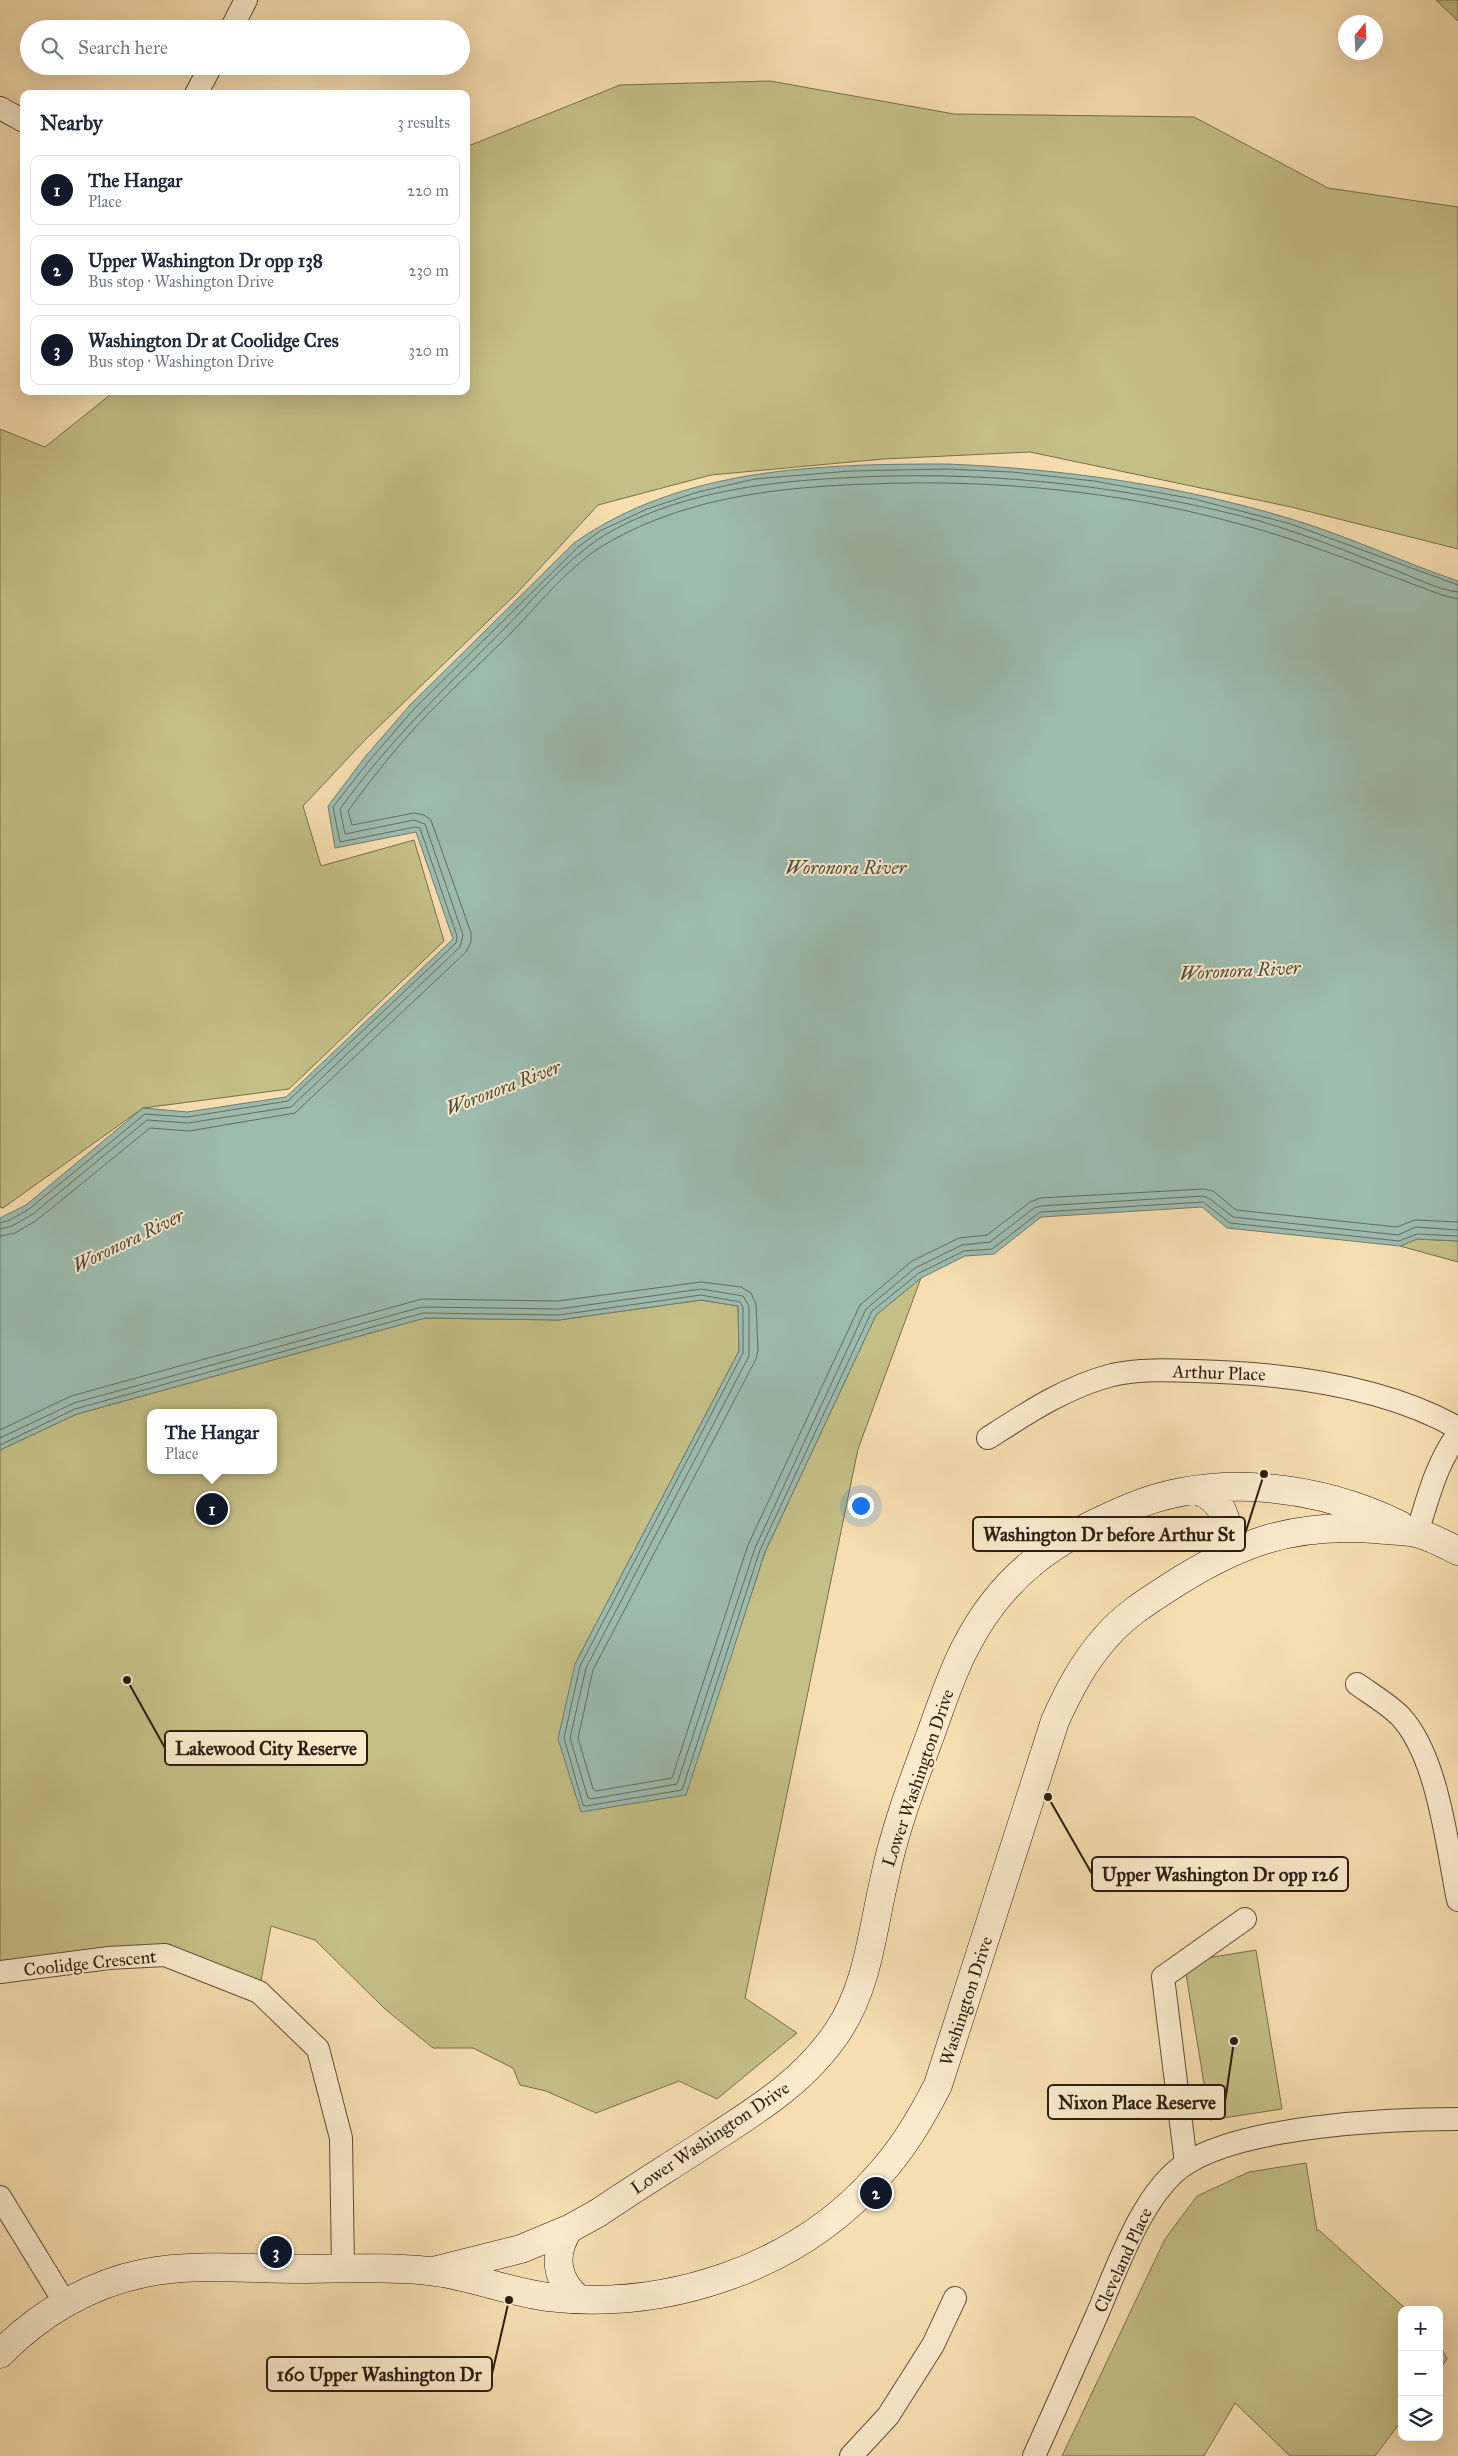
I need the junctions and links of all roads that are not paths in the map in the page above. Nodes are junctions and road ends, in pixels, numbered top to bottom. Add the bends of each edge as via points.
1 (246, 0) edge
2 (236, 20) edge
3 (206, 75) edge
4 (198, 90) edge
5 (0, 108) edge
6 (20, 119) edge
7 (1458, 1428) edge
8 (1458, 1434) edge
9 (988, 1438) dead end
10 (1196, 1490) junction
11 (1417, 1533) junction
12 (1458, 1551) edge
13 (1219, 1557) junction
14 (1357, 1684) dead end
15 (1450, 1818) edge
16 (1458, 1900) edge
17 (1245, 1919) dead end
18 (0, 1972) edge
19 (1458, 2119) edge
20 (1186, 2163) junction
21 (0, 2197) edge
22 (569, 2229) junction
23 (343, 2269) junction
24 (430, 2271) junction
25 (955, 2298) dead end
26 (579, 2300) junction
27 (65, 2303) junction
28 (0, 2354) edge
29 (851, 2456) edge
30 (1034, 2456) edge

1 - 2 street
3 - 4 street
5 - 6 street
7 - 9 street, Arthur Place via 1408,1405 1285,1376 1179,1371 1133,1372 1089,1382 1042,1403
8 - 11 street via 1435,1473
10 - 11 street, Lower Washington Drive via 1248,1487 1306,1494 1355,1506
10 - 13 street via 1214,1500 1226,1517 1227,1538
10 - 22 street, Lower Washington Drive via 1146,1500 1091,1523 1033,1560 1010,1582 984,1614 951,1680 893,1840 862,1981 839,2030 801,2077 765,2105
11 - 12 street, Washington Drive
11 - 13 street, Washington Drive via 1347,1527 1315,1528 1283,1534
13 - 26 street, Washington Drive via 1131,1614 1102,1642 1070,1687 1035,1781 938,2085 917,2124 877,2178 831,2221 760,2264 719,2279 663,2293
14 - 15 street via 1400,1716 1418,1740
15 - 16 street
17 - 20 street via 1164,1977
18 - 23 street, Coolidge Crescent via 109,1958 165,1955 259,1992 318,2049 341,2138
19 - 20 street, Cleveland Place via 1315,2128 1219,2148
20 - 30 street, Cleveland Place via 1157,2192 1135,2228
21 - 27 street
22 - 24 street, Lower Washington Drive via 521,2250
22 - 26 street via 559,2251 558,2267 563,2282
23 - 24 street, Washington Drive
23 - 27 street, Washington Drive via 195,2269 146,2273 103,2286
24 - 26 street, Washington Drive via 516,2292
25 - 29 street via 933,2345 888,2416
27 - 28 street, Washington Drive via 27,2329

